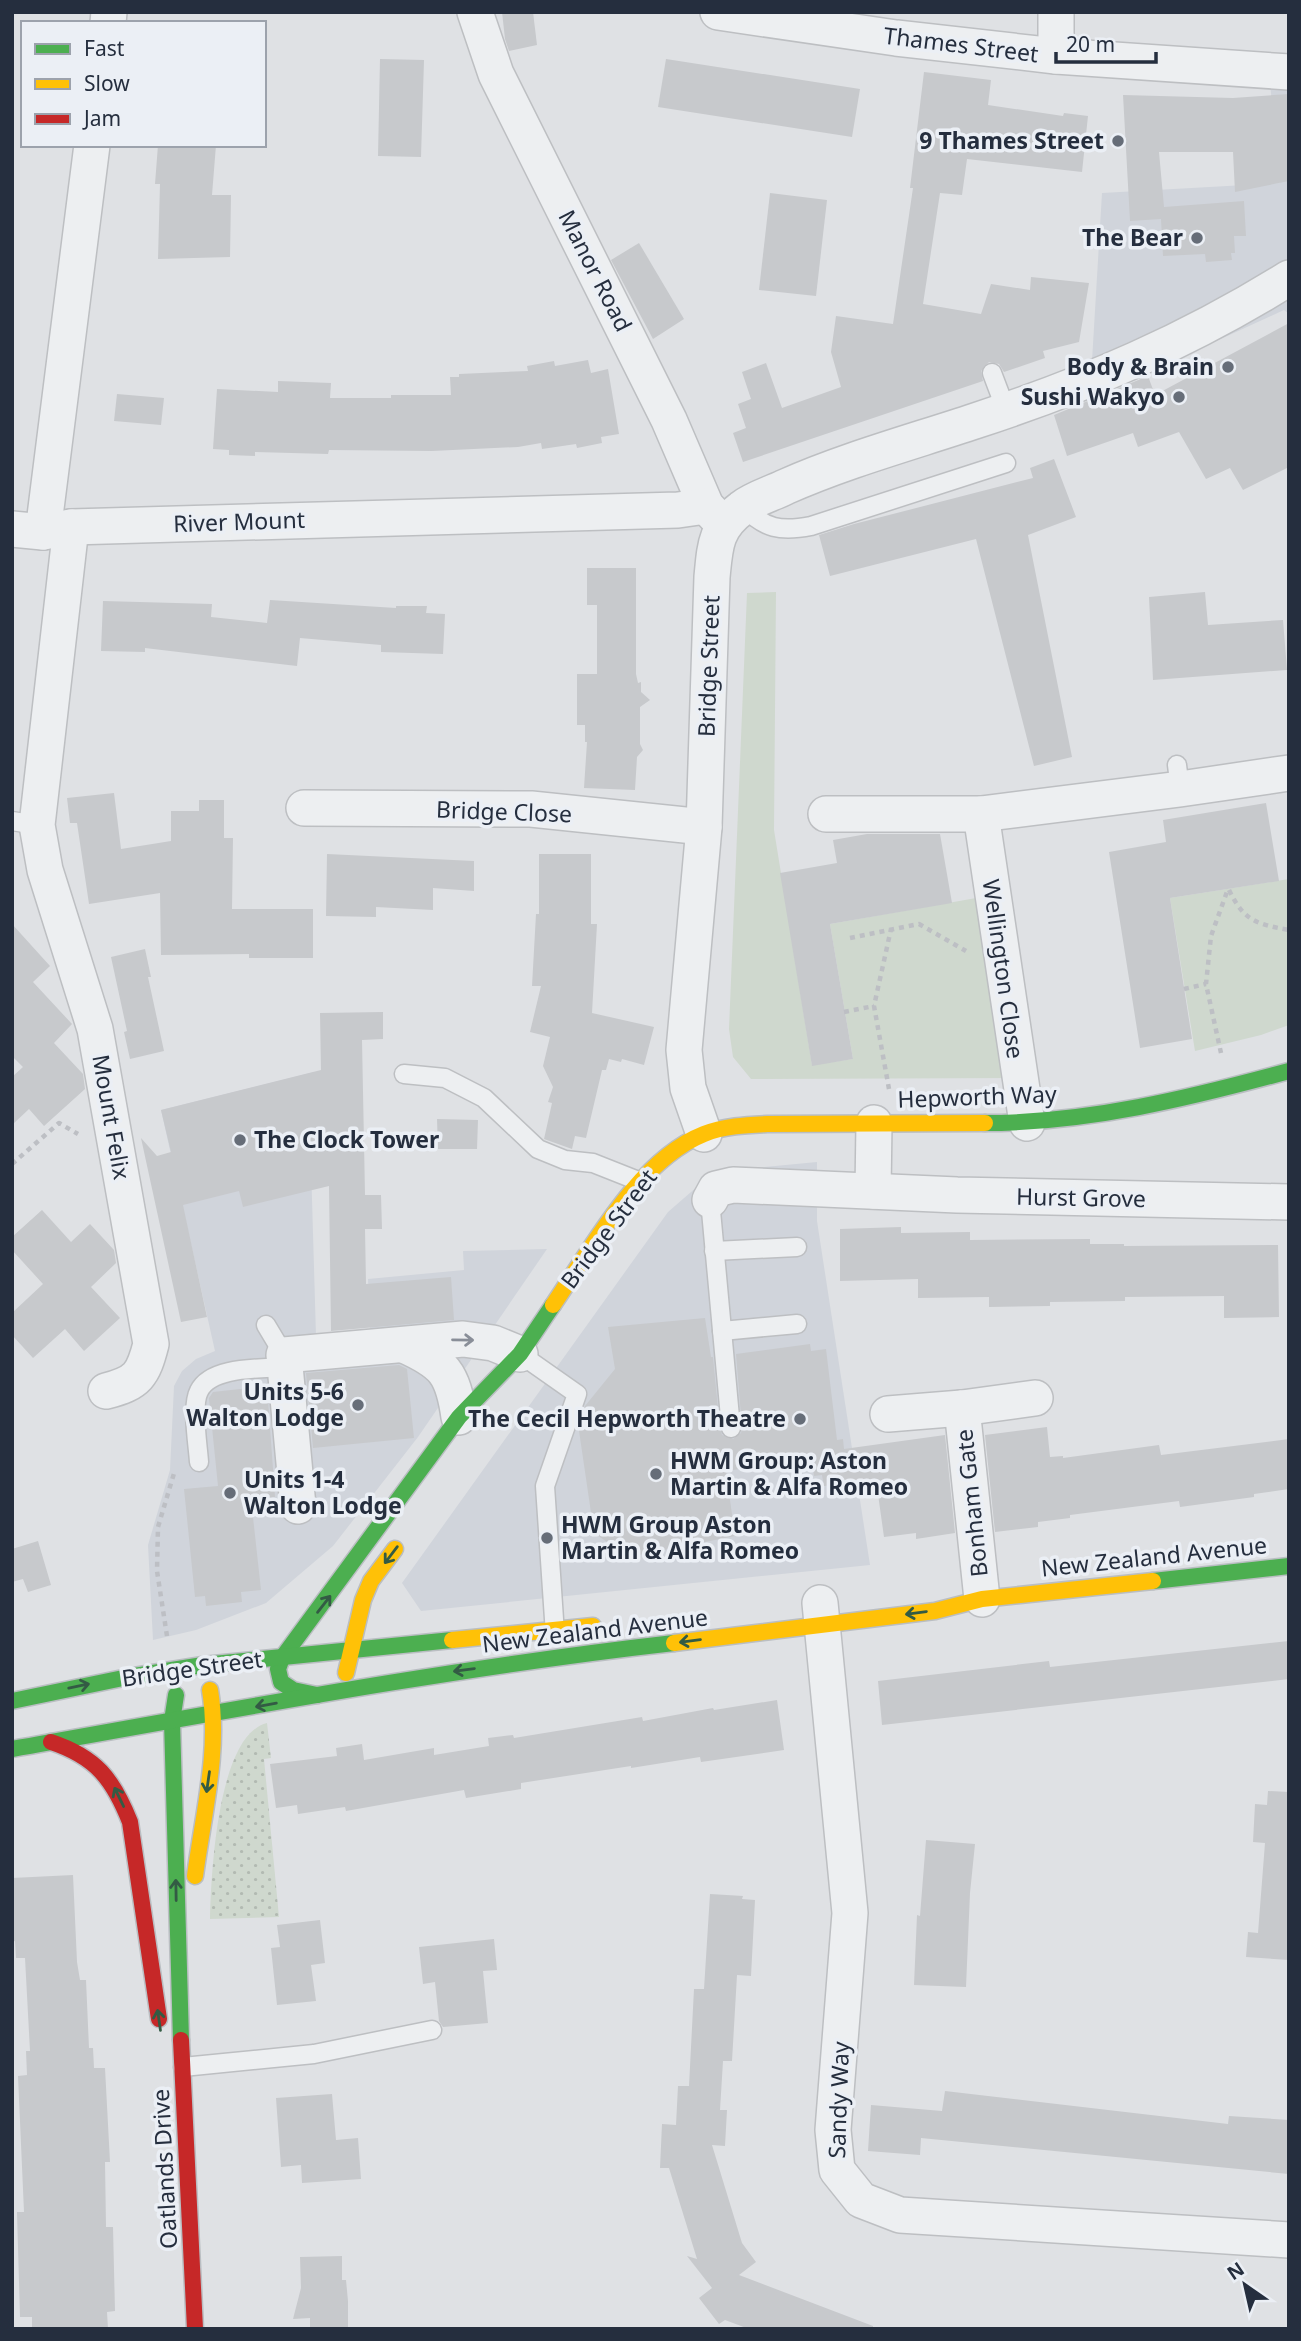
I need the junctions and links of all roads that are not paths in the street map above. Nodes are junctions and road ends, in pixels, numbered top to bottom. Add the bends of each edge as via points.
1 (475, 12) edge
2 (718, 12) edge
3 (1056, 12) edge
4 (793, 18) edge
5 (1056, 56) junction
6 (1289, 72) edge
7 (92, 147) edge
8 (1289, 278) edge
9 (992, 373) dead end
10 (1006, 410) junction
11 (1006, 463) dead end
12 (724, 512) junction
13 (42, 530) edge
14 (1289, 773) edge
15 (304, 808) dead end
16 (826, 814) dead end
17 (981, 814) junction
18 (24, 823) edge
19 (704, 827) junction
20 (1289, 1071) edge
21 (404, 1074) dead end
22 (874, 1123) junction
23 (1027, 1123) junction
24 (704, 1134) junction
25 (641, 1182) junction
26 (873, 1191) junction
27 (710, 1200) joint
28 (1289, 1202) edge
29 (797, 1247) dead end
30 (714, 1251) junction
31 (797, 1324) dead end
32 (266, 1325) dead end
33 (722, 1331) junction
34 (404, 1345) junction
35 (520, 1354) junction
36 (285, 1361) junction
37 (106, 1391) dead end
38 (1035, 1398) dead end
39 (498, 1401) dead end
40 (962, 1408) junction
41 (888, 1413) dead end
42 (459, 1417) junction
43 (731, 1428) dead end
44 (199, 1462) dead end
45 (298, 1506) dead end
46 (404, 1537) dead end
47 (1289, 1566) edge
48 (931, 1595) dead end
49 (982, 1599) junction
50 (821, 1609) junction
51 (608, 1625) dead end
52 (555, 1630) junction
53 (352, 1651) junction
54 (557, 1656) junction
55 (282, 1658) junction
56 (196, 1671) junction
57 (322, 1695) junction
58 (12, 1701) edge
59 (214, 1714) junction
60 (172, 1721) junction
61 (51, 1742) junction
62 (12, 1749) edge
63 (179, 2007) junction
64 (432, 2030) dead end
65 (183, 2067) junction
66 (185, 2109) junction
67 (1289, 2240) edge
68 (195, 2329) edge

1 - 12 street, Manor Road via 496,74 669,420
2 - 4 street, Thames Street
3 - 5 street
4 - 5 street, Thames Street via 896,38
5 - 6 street, Thames Street
7 - 13 street
8 - 10 street via 1150,355
9 - 10 lane
10 - 12 street via 815,474
11 - 12 lane via 789,531
12 - 13 street, River Mount via 664,510
12 - 19 street, Bridge Street via 712,577
13 - 18 street
14 - 17 street via 1178,777
15 - 19 street, Bridge Close via 531,809
16 - 17 street
17 - 23 street, Wellington Close
18 - 37 street, Mount Felix via 45,870 95,1029 151,1344 145,1369 125,1386
19 - 24 street, Bridge Street via 684,1051 688,1088
20 - 23 main road, Hepworth Way via 1118,1111
21 - 25 lane via 445,1078 484,1098 538,1149
22 - 23 main road, Hepworth Way
22 - 24 main road, Hepworth Way via 737,1126
22 - 26 street
24 - 25 main road, Bridge Street via 661,1159
25 - 35 main road, Bridge Street
26 - 27 street, Hurst Grove via 733,1185 716,1189
26 - 28 street, Hurst Grove
27 - 30 lane
29 - 30 lane
30 - 33 lane
31 - 33 lane
32 - 36 lane
33 - 43 lane
34 -> 35 street via 463,1339 493,1343
34 - 36 street
34 - 42 street via 431,1357 446,1373 456,1392
35 - 39 main road, Bridge Street
35 - 42 main road, Bridge Street
35 - 52 lane via 577,1394 545,1486
36 - 44 lane via 226,1372 211,1378 199,1391
36 - 45 street
38 - 40 street, Bonham Gate
40 - 41 street, Bonham Gate
40 - 49 street, Bonham Gate
55 -> 42 main road, Bridge Street
46 -> 53 main road via 371,1581
47 - 49 main road, New Zealand Avenue
48 - 49 main road, New Zealand Avenue
49 -> 50 main road, New Zealand Avenue via 935,1611
50 -> 54 main road, New Zealand Avenue
50 - 67 street, Sandy Way via 850,1913 833,2130 837,2170 861,2200 900,2215
51 - 52 main road, New Zealand Avenue
52 - 53 main road, New Zealand Avenue
52 - 54 lane
53 - 55 main road, New Zealand Avenue
53 - 57 main road via 339,1684
54 -> 57 main road, New Zealand Avenue
55 - 56 main road, Bridge Street
55 - 57 main road via 278,1669 281,1682 293,1690
58 -> 56 main road, Bridge Street via 168,1670
56 - 59 main road via 209,1689
56 - 60 main road, Oatlands Drive via 177,1694
57 -> 59 main road, New Zealand Avenue
59 - 60 main road, Bridge Street
59 -> 63 main road, Oatlands Drive
60 - 61 main road, Bridge Street
63 -> 60 main road, Oatlands Drive
61 - 62 main road, Bridge Street
66 -> 61 main road via 163,2041 130,1822 122,1800 97,1766 80,1753
63 - 65 main road, Oatlands Drive
64 - 65 lane via 314,2054
65 - 66 main road, Oatlands Drive
66 - 68 main road, Oatlands Drive

